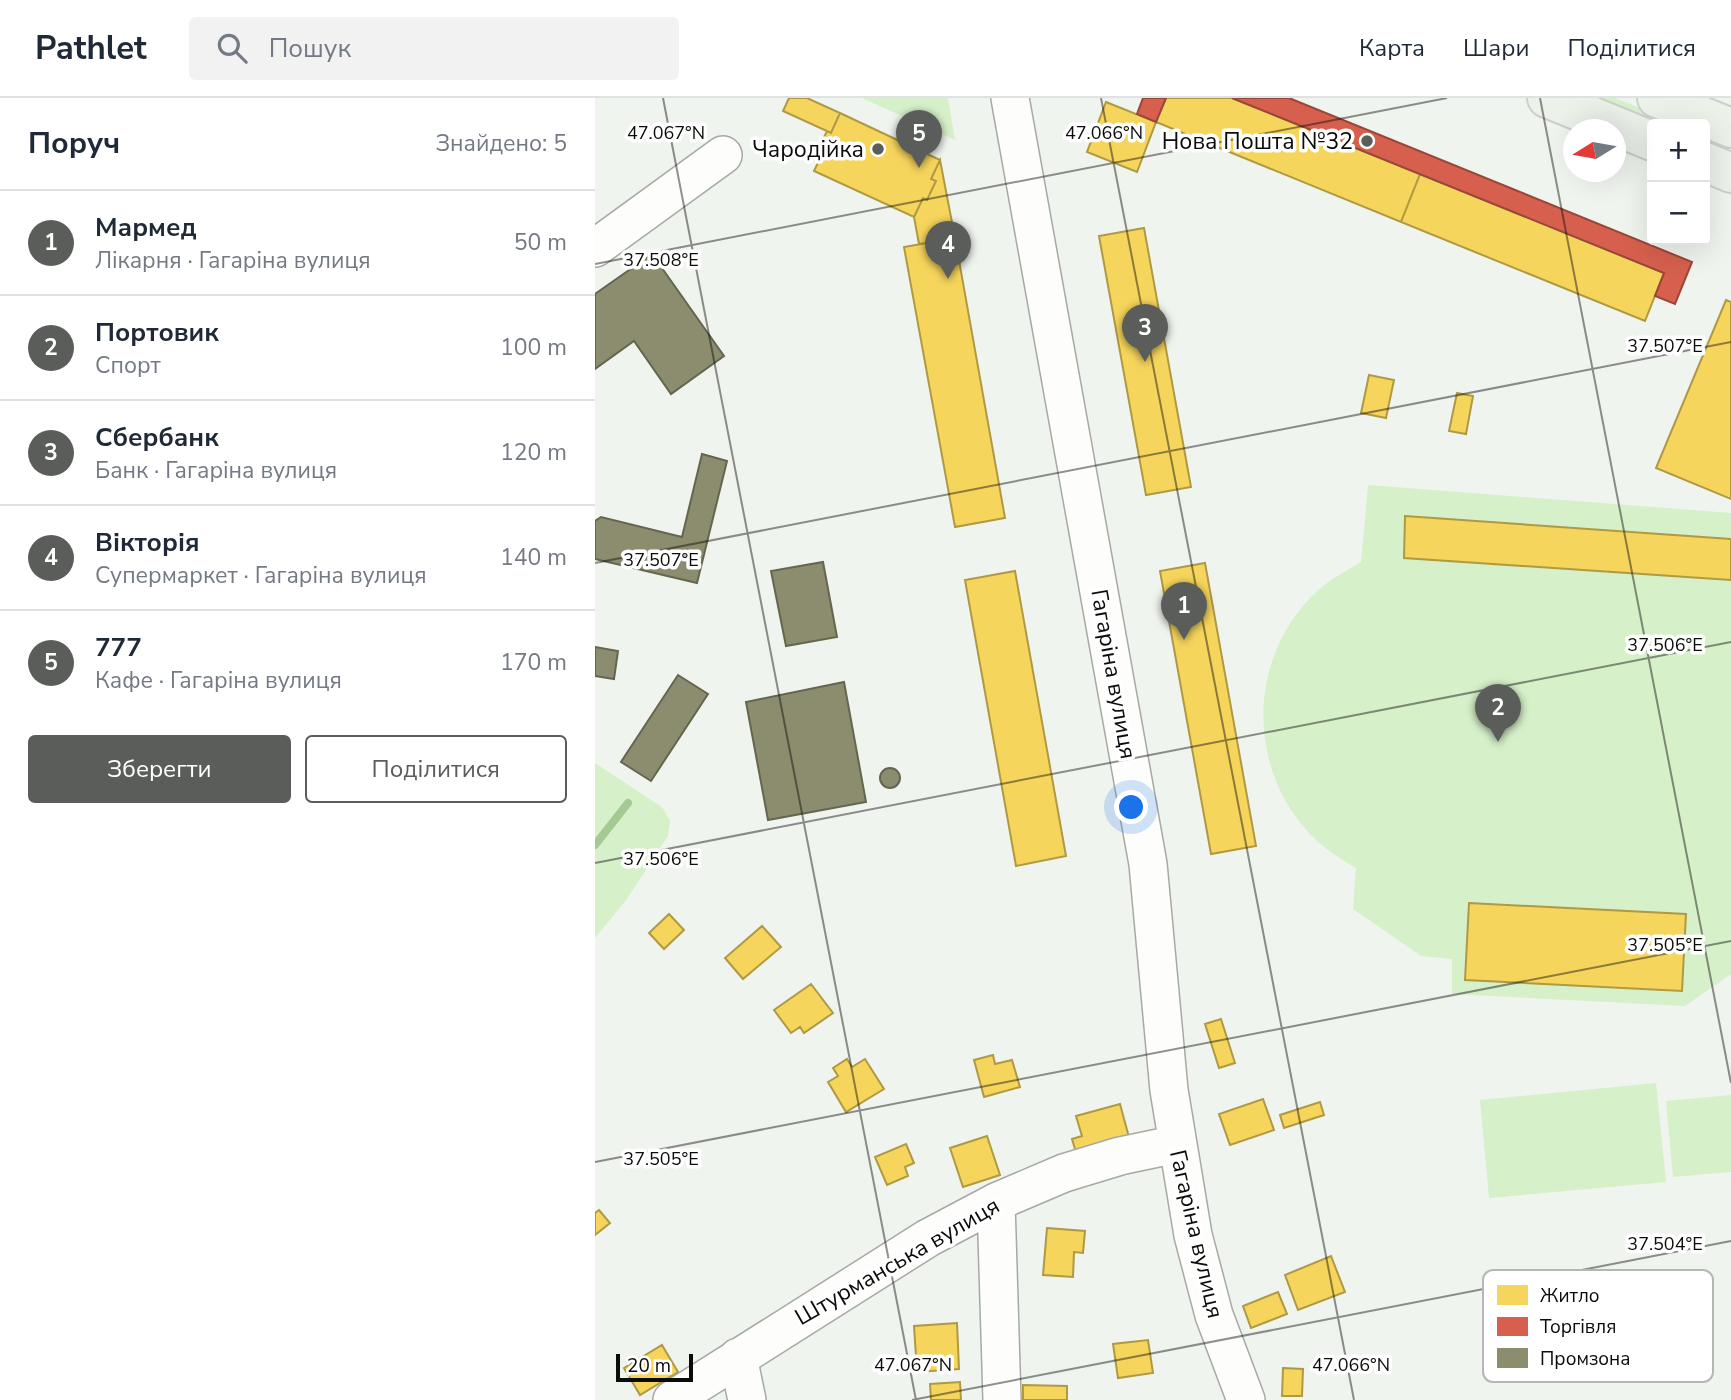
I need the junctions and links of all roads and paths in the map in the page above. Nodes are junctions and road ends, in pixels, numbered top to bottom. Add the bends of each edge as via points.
1 (1547, 98) edge
2 (1657, 98) edge
3 (1014, 102) edge
4 (1731, 128) edge
5 (1647, 139) edge
6 (723, 155) dead end
7 (1710, 164) edge
8 (1731, 173) edge
9 (595, 248) edge
10 (1177, 1144) junction
11 (996, 1202) junction
12 (738, 1357) junction
13 (1246, 1399) edge
14 (672, 1400) edge
15 (747, 1400) edge
16 (1002, 1400) edge

1 - 5 main road
2 - 4 main road
3 - 10 street, Гагаріна вулиця via 1148,864
6 - 9 street
7 - 8 main road
10 - 11 street, Штурманська вулиця via 1064,1173
10 - 13 street, Гагаріна вулиця via 1210,1302
11 - 12 street, Штурманська вулиця via 928,1238
11 - 16 street
12 - 14 street, Штурманська вулиця
12 - 15 street

